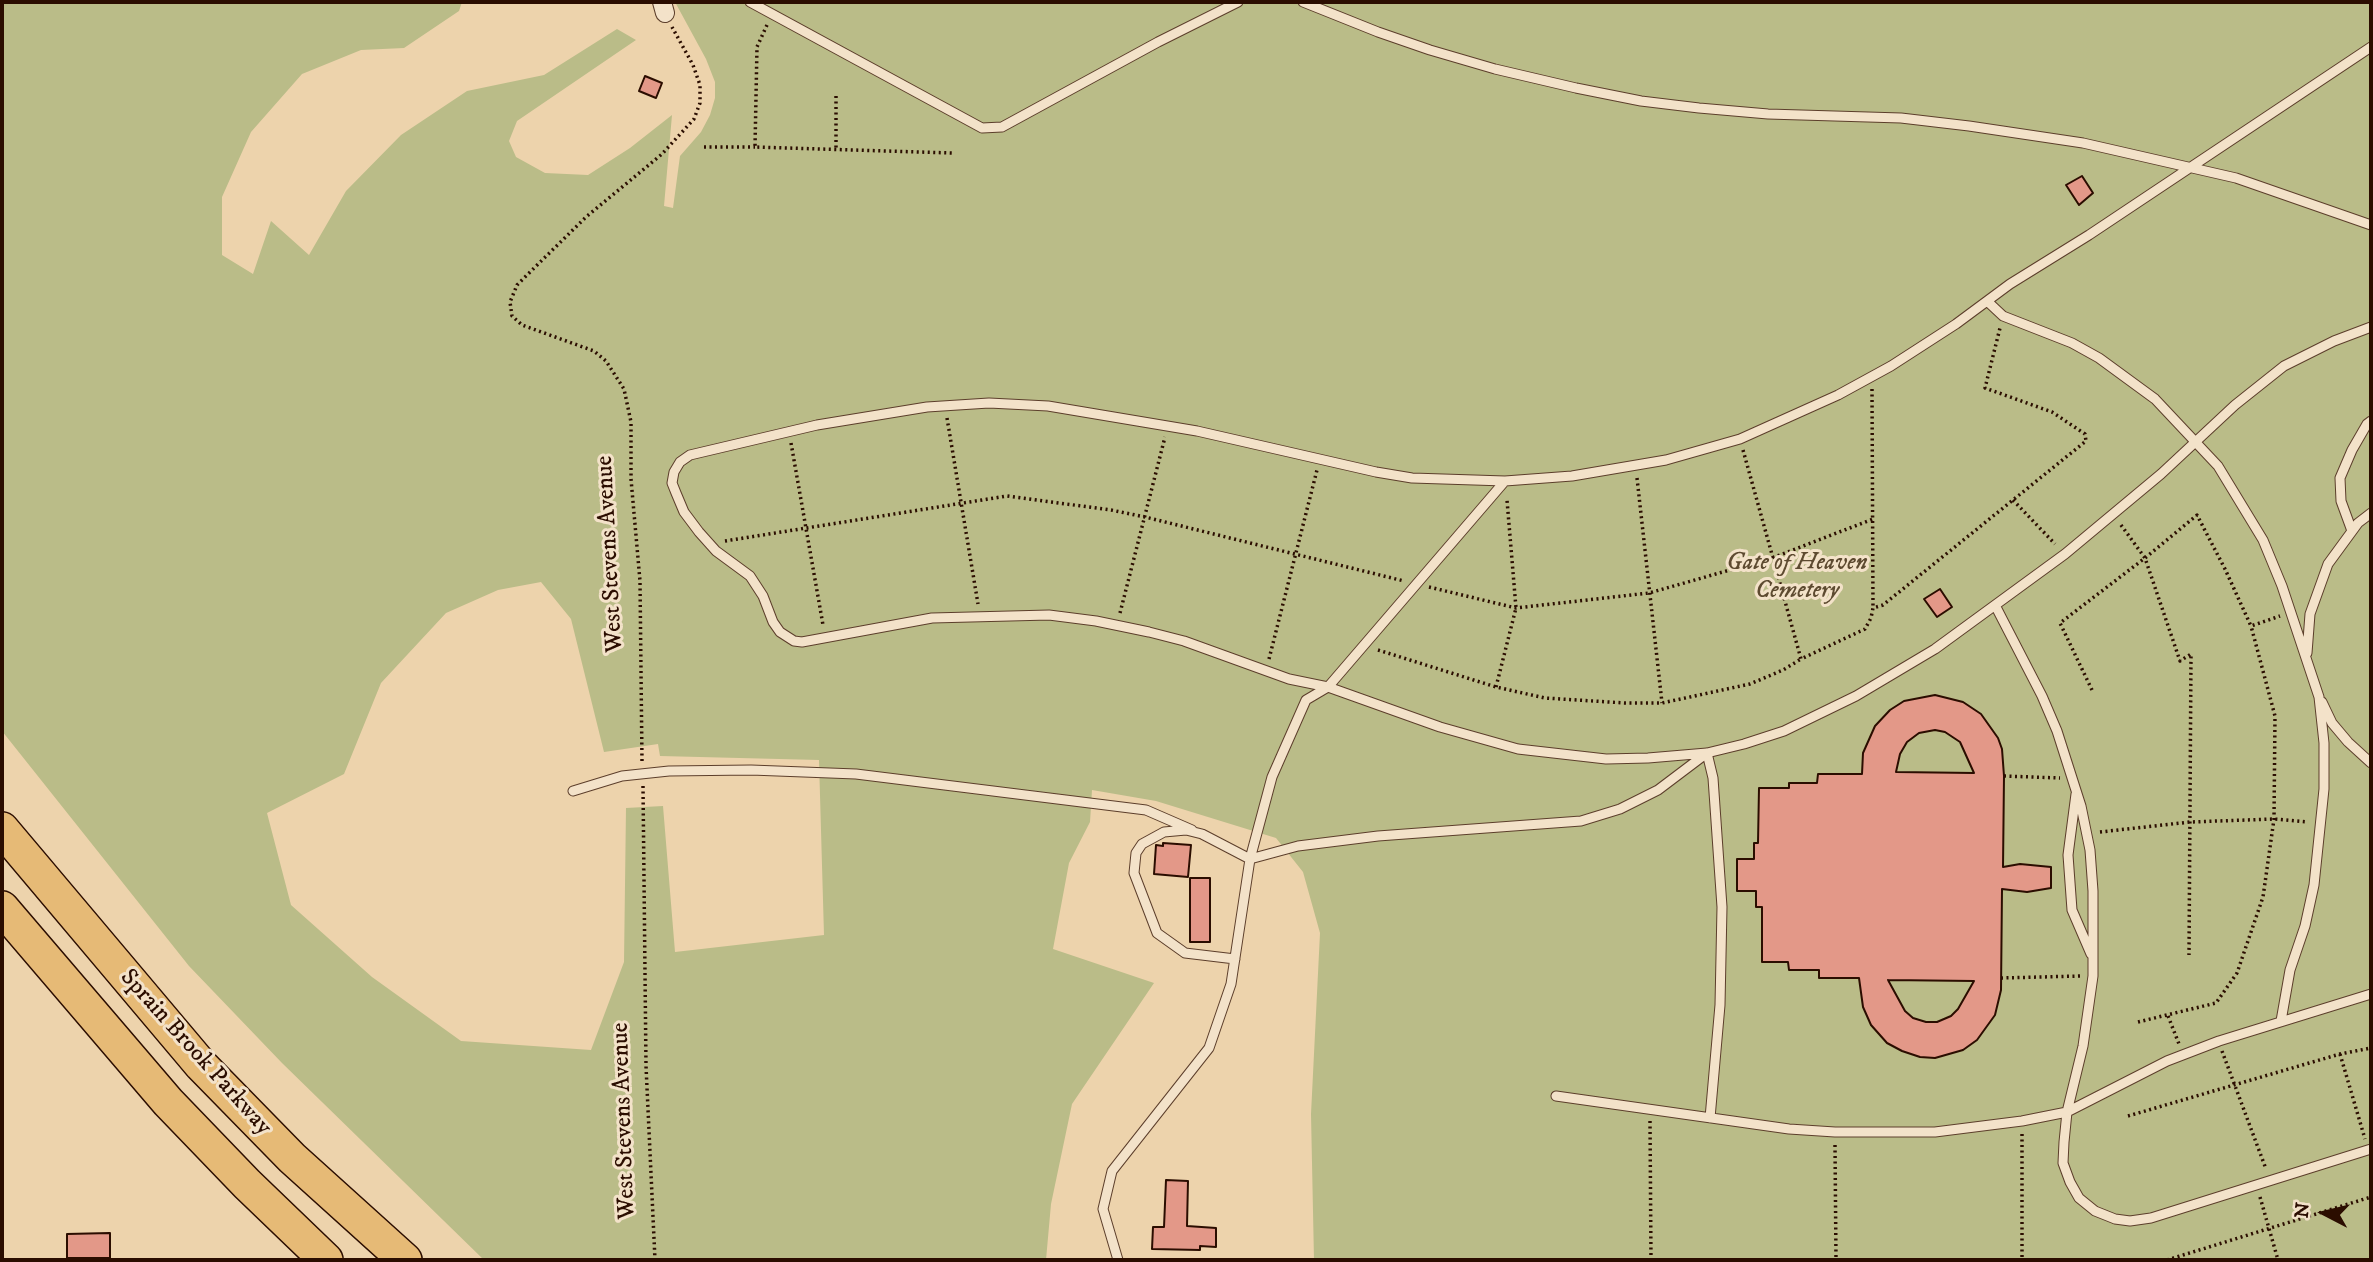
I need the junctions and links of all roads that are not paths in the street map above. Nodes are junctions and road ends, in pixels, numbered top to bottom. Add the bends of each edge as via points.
1 (750, 2) edge
2 (1238, 2) edge
3 (1303, 2) edge
4 (2371, 47) edge
5 (2188, 167) junction
6 (2371, 225) edge
7 (1987, 301) junction
8 (2371, 327) edge
9 (2371, 421) edge
10 (2196, 440) junction
11 (1505, 481) junction
12 (2371, 513) edge
13 (2352, 531) junction
14 (1996, 607) junction
15 (2307, 659) junction
16 (1328, 687) junction
17 (2319, 697) junction
18 (1707, 753) junction
19 (2371, 763) edge
20 (2076, 789) junction
21 (573, 791) dead end
22 (2, 829) edge
23 (1202, 834) junction
24 (1250, 859) junction
25 (2, 908) edge
26 (1235, 959) junction
27 (2093, 959) junction
28 (2371, 994) edge
29 (2281, 1021) junction
30 (1556, 1096) dead end
31 (2067, 1112) junction
32 (1710, 1118) junction
33 (2370, 1149) edge
34 (326, 1260) edge
35 (405, 1260) edge
36 (1118, 1260) edge

1 - 2 lane via 982,128 1002,127
3 - 5 lane via 1378,32 1495,69 1641,101 1969,126 2083,143
4 - 5 lane
5 - 6 lane via 2236,178
5 - 7 lane
7 - 10 lane via 2003,316 2099,358 2155,399
7 - 11 lane via 1838,396 1740,439 1636,466
8 - 10 lane via 2284,366
9 - 13 lane via 2340,478 2341,501
10 - 14 lane via 2161,474
10 - 15 lane via 2218,466 2263,540
11 - 16 lane
11 - 16 lane via 1412,478 1168,426 1048,406 989,403 914,409 789,432 690,455 674,472 672,483 684,512 709,543 750,576 773,622 794,640 932,618 1049,615 1184,641 1266,671
12 - 13 lane
13 - 15 lane via 2328,564 2318,589 2310,614
14 - 18 lane via 1856,696 1784,731
14 - 20 lane via 2042,696
15 - 17 lane
16 - 18 lane via 1440,727 1518,748 1606,759
16 - 24 lane via 1306,700 1272,777
17 - 19 lane via 2332,723
17 - 29 lane via 2324,789 2314,885
18 - 24 lane via 1658,790 1620,810 1581,821 1378,836 1298,846
18 - 32 lane via 1713,778 1722,906 1720,1005
20 - 27 lane via 2093,891
20 - 27 lane via 2068,855 2072,910
21 - 23 lane via 642,773 751,770 899,778 1146,810
22 - 35 highway, Sprain Brook Parkway via 210,1074 292,1158
23 - 24 lane
23 - 26 lane via 1164,832 1142,844 1134,873 1157,933 1185,953
24 - 26 lane
25 - 34 highway, Sprain Brook Parkway via 168,1102
26 - 36 lane via 1209,1048 1112,1171 1104,1209
27 - 31 lane via 2083,1046
28 - 29 lane
29 - 31 lane via 2183,1055
30 - 32 lane
31 - 32 lane via 1935,1132 1835,1132
31 - 33 lane via 2063,1163 2079,1198 2095,1211 2130,1221

